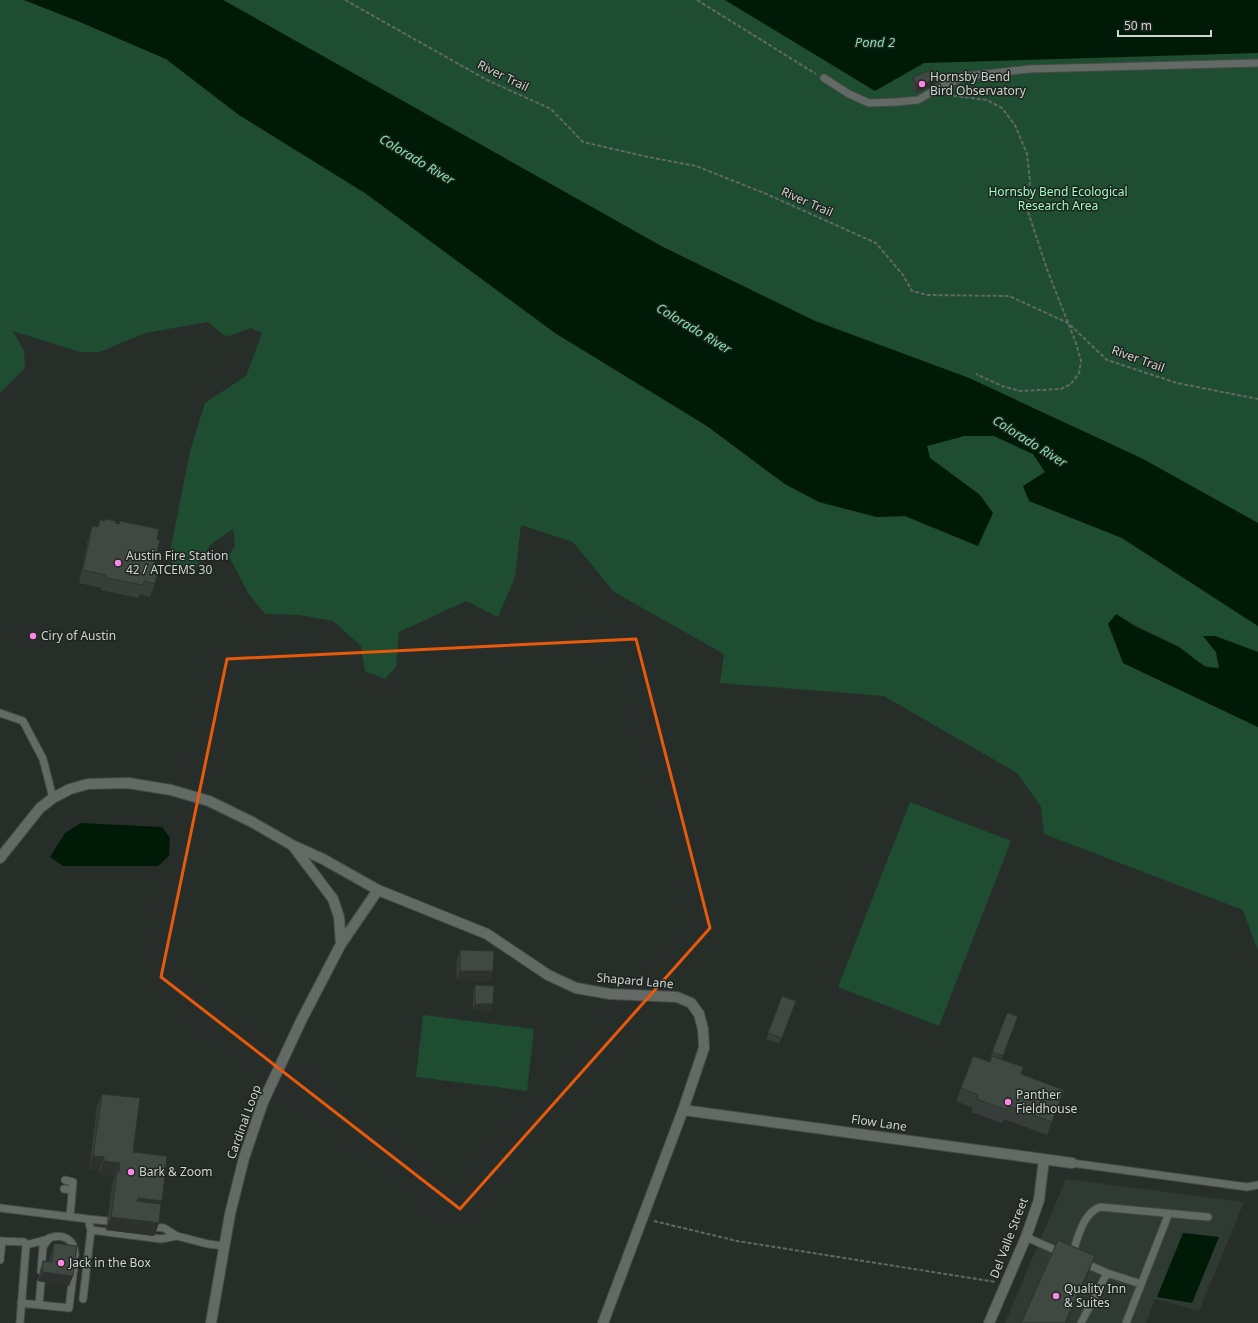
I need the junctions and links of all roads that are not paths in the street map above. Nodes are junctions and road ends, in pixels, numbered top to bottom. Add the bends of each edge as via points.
1 (1258, 63) edge
2 (824, 78) road end
3 (0, 713) edge
4 (53, 798) junction
5 (292, 845) junction
6 (0, 858) edge
7 (378, 890) junction
8 (341, 944) junction
9 (683, 1110) junction
10 (1044, 1159) junction
11 (1072, 1163) joint
12 (65, 1180) dead end
13 (1258, 1185) edge
14 (64, 1189) dead end
15 (72, 1190) junction
16 (0, 1208) edge
17 (1169, 1213) junction
18 (70, 1216) junction
19 (1208, 1217) dead end
20 (88, 1219) junction
21 (108, 1221) dead end
22 (155, 1227) edge
23 (91, 1230) junction
24 (177, 1236) junction
25 (1026, 1237) junction
26 (49, 1238) junction
27 (1, 1241) edge
28 (26, 1245) junction
29 (224, 1246) junction
30 (1071, 1257) junction
31 (0, 1260) edge
32 (41, 1271) edge
33 (1107, 1273) junction
34 (41, 1282) edge
35 (1141, 1284) junction
36 (83, 1299) dead end
37 (21, 1303) junction
38 (39, 1305) junction
39 (20, 1323) edge
40 (211, 1323) edge
41 (603, 1323) edge
42 (989, 1323) edge
43 (1081, 1323) edge
44 (1126, 1323) edge

1 - 2 lane via 1029,68 967,76 918,100 869,103
3 - 4 lane via 23,721 43,760
4 - 5 street via 70,789 88,784 128,783 171,790 208,801
4 - 6 street via 40,808
5 - 7 street
5 - 8 street via 333,899 339,916
7 - 8 street, Cardinal Loop
7 - 9 street, Shapard Lane via 487,934 548,975 576,988 610,994 670,996 691,1003 699,1014 704,1048
8 - 29 street, Cardinal Loop via 263,1102 244,1158
9 - 10 street, Flow Lane
9 - 41 street, Shapard Lane
10 - 11 street, Flow Lane
10 - 25 street, Del Valle Street via 1039,1200
11 - 13 lane via 1247,1187
12 - 15 lane via 73,1182
14 - 15 lane
15 - 18 lane
16 - 18 lane
17 - 19 lane
17 - 30 lane via 1100,1207 1092,1210 1086,1218
17 - 35 lane
18 - 20 lane
20 - 21 lane
20 - 23 lane
22 - 24 lane via 164,1228
23 - 24 lane via 161,1239
23 - 36 lane
24 - 29 lane
25 - 30 lane
25 - 42 street, Del Valle Street
26 - 28 lane
26 - 32 lane via 43,1247
26 - 38 lane via 64,1236 74,1246 69,1308
27 - 28 lane via 24,1242
27 - 31 lane
28 - 37 lane
29 - 40 street, Cardinal Loop
30 - 33 lane
33 - 35 lane
33 - 43 lane
34 - 38 lane
35 - 44 lane
37 - 38 lane
37 - 39 lane

